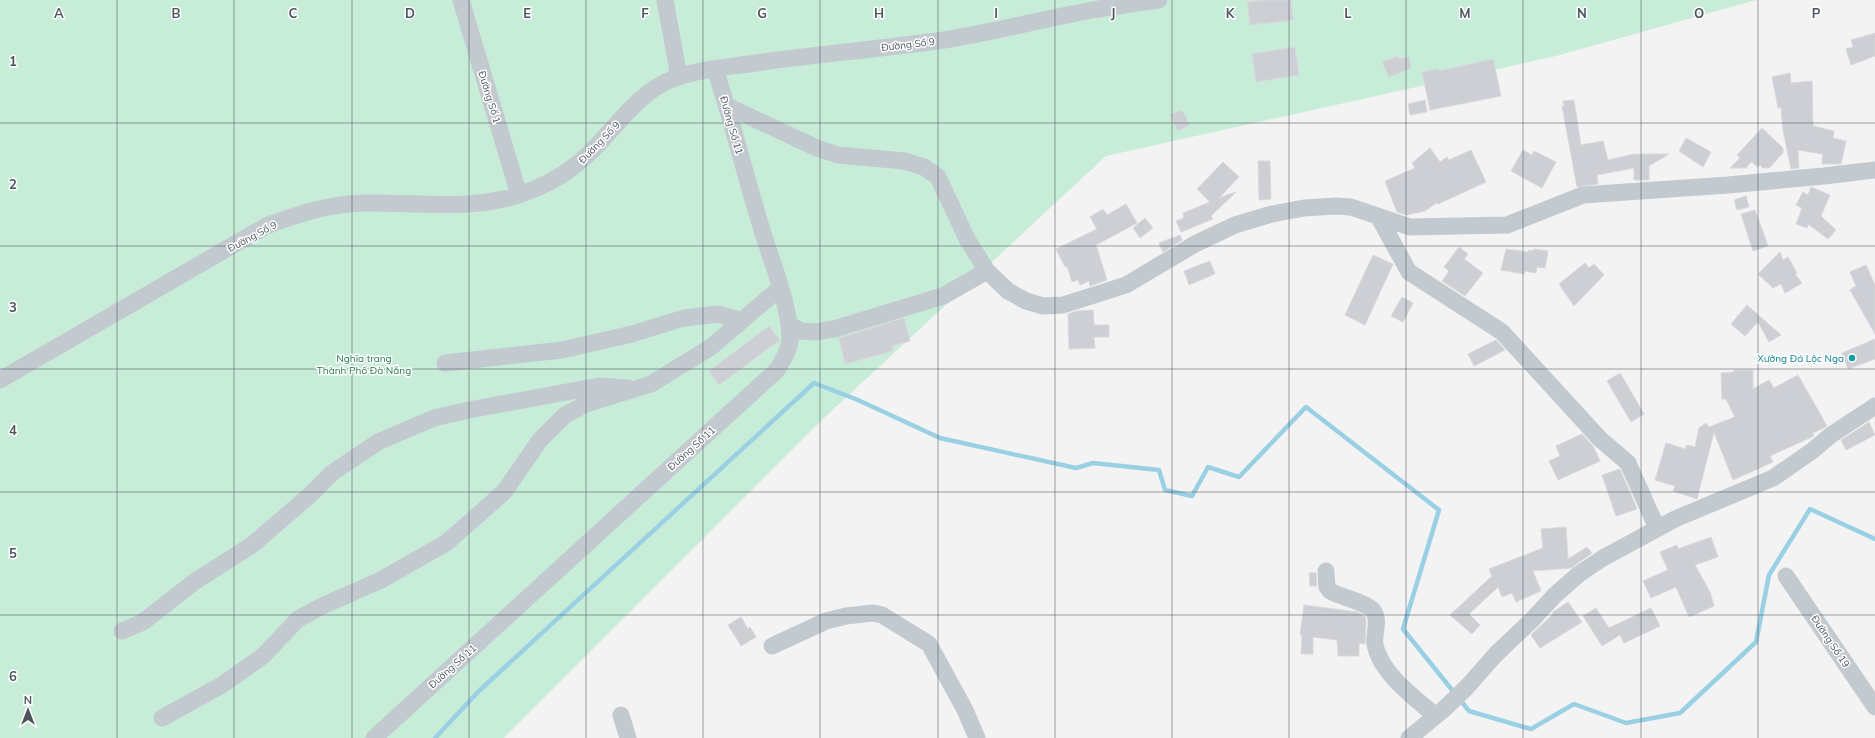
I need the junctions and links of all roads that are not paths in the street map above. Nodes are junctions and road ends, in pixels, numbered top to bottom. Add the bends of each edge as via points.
1 (462, 0) edge
2 (664, 0) edge
3 (1159, 0) edge
4 (1092, 5) edge
5 (715, 69) junction
6 (679, 77) junction
7 (727, 106) junction
8 (1875, 170) edge
9 (519, 195) junction
10 (1378, 216) junction
11 (987, 271) junction
12 (780, 288) junction
13 (742, 321) junction
14 (789, 324) junction
15 (445, 363) dead end
16 (0, 379) edge
17 (637, 388) junction
18 (1873, 412) edge
19 (1657, 528) junction
20 (1326, 571) dead end
21 (1786, 576) dead end
22 (122, 631) dead end
23 (772, 646) dead end
24 (1875, 707) edge
25 (1440, 713) junction
26 (621, 715) dead end
27 (162, 718) dead end
28 (374, 738) edge
29 (628, 738) edge
30 (977, 738) edge
31 (1409, 738) edge

1 - 9 street, Đường Số 1
2 - 6 street
3 - 4 street, Đường Số 9
4 - 5 street, Đường Số 9 via 945,39
5 - 6 street, Đường Số 9
5 - 7 street, Đường Số 11
6 - 9 street, Đường Số 9 via 641,98 579,164
7 - 11 street via 819,149 838,155 904,161 924,167 938,177 967,239
7 - 12 street, Đường Số 11
8 - 10 street via 1583,195 1507,225 1410,228
9 - 16 street, Đường Số 9 via 474,204 360,204 326,207 298,214 266,226
10 - 11 street via 1351,207 1336,206 1304,208 1265,216 1235,225 1195,244 1126,285 1062,305 1043,306 1026,301 1008,291
10 - 19 street via 1409,272 1502,332 1600,440 1628,463
11 - 14 street via 943,296 834,329 801,331
12 - 13 street
12 - 14 street, Đường Số 11
13 - 15 street via 718,314 684,318 632,334 562,350
13 - 17 street via 711,347 651,384
14 - 28 street, Đường Số 11 via 790,342 777,370
17 - 22 street via 599,386 469,410 434,418 378,442 332,473 252,545 200,578 143,622
17 - 27 street via 586,404 565,415 540,440 504,492 446,542 381,580 298,618 263,656 222,685
18 - 19 street via 1773,478
19 - 25 street via 1579,574 1555,595
20 - 25 street via 1327,587 1330,591 1367,606 1374,612 1375,643 1381,661 1400,685
21 - 24 street, Đường Số 19
23 - 30 street via 826,621 846,616 882,615 929,644 965,710
25 - 31 street
26 - 29 street

